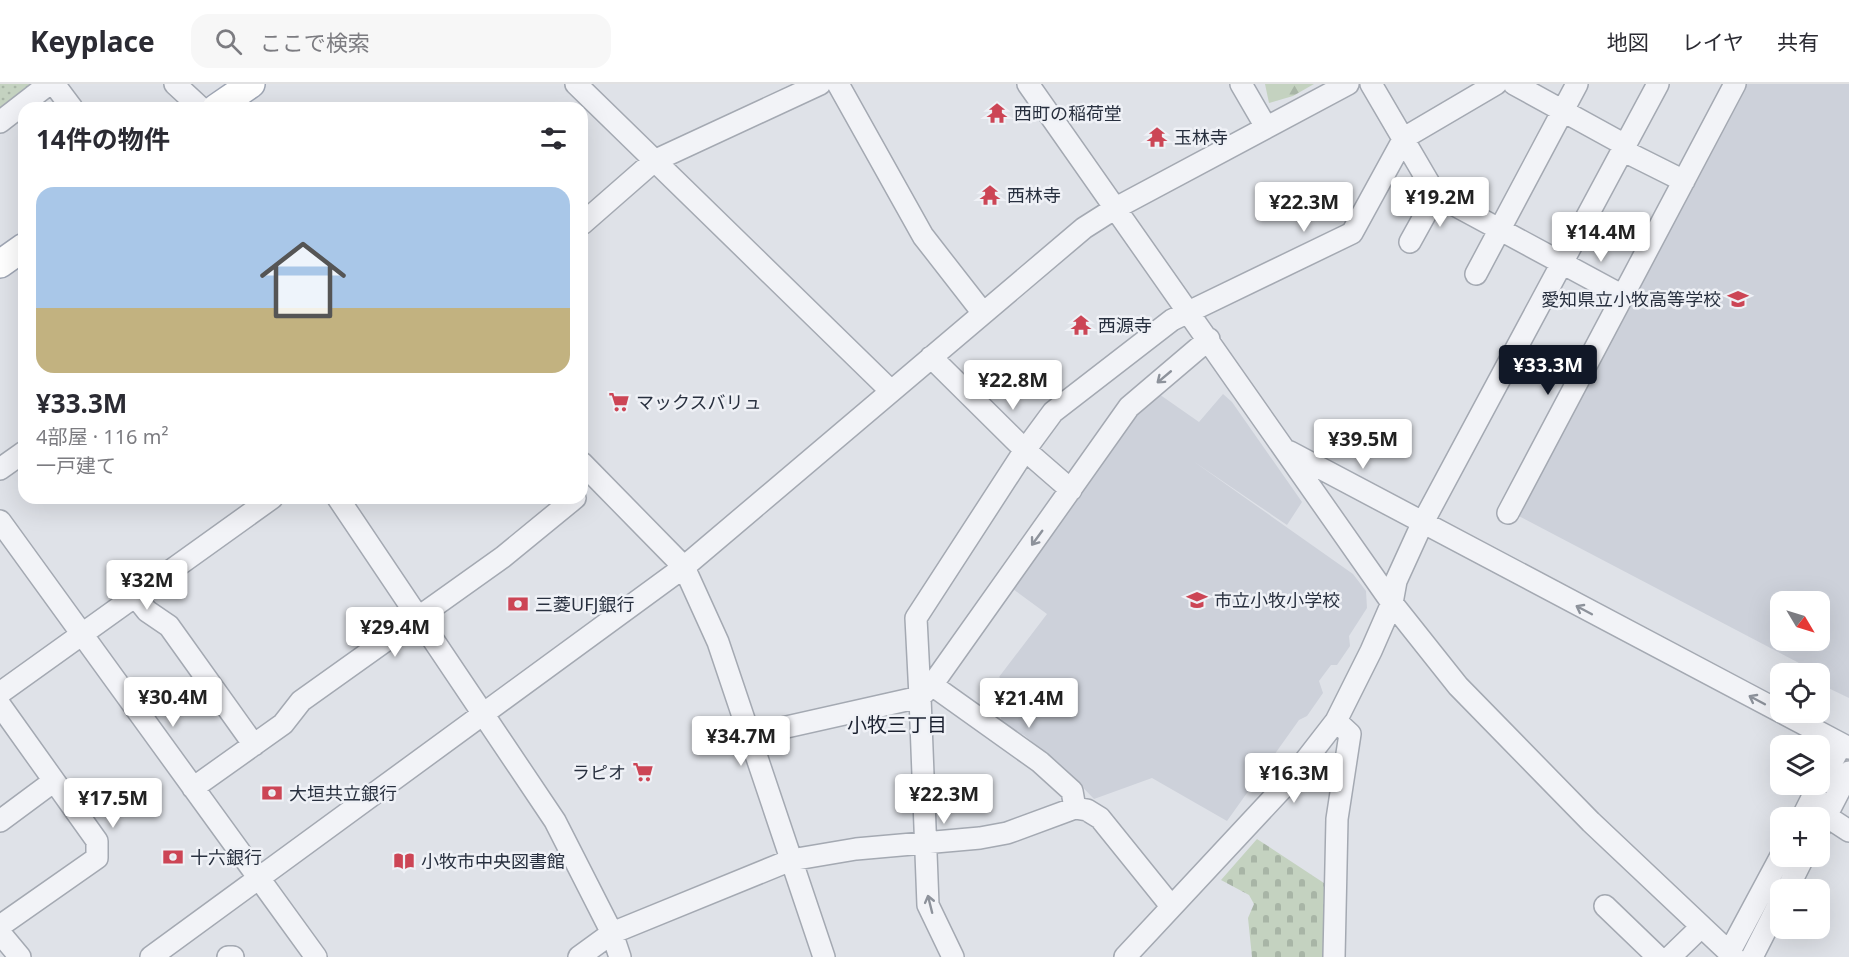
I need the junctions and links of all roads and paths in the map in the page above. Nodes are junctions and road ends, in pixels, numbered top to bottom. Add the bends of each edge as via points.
1 (49, 84) edge
2 (54, 84) edge
3 (175, 84) edge
4 (251, 84) edge
5 (576, 84) edge
6 (820, 84) edge
7 (838, 84) edge
8 (1028, 84) edge
9 (1241, 84) edge
10 (1348, 84) edge
11 (1371, 84) edge
12 (1496, 84) edge
13 (1514, 84) edge
14 (1578, 84) edge
15 (1658, 84) edge
16 (1735, 84) edge
17 (26, 102) edge
18 (68, 102) edge
19 (194, 102) edge
20 (225, 102) edge
21 (18, 108) edge
22 (1563, 112) junction
23 (0, 122) edge
24 (1266, 127) junction
25 (1404, 138) junction
26 (1624, 147) junction
27 (654, 161) junction
28 (1684, 181) junction
29 (1436, 195) junction
30 (1114, 209) junction
31 (588, 219) edge
32 (1499, 230) junction
33 (1410, 242) dead end
34 (18, 251) edge
35 (0, 264) edge
36 (1562, 264) junction
37 (1476, 274) dead end
38 (1623, 296) junction
39 (1188, 310) junction
40 (982, 313) junction
41 (1209, 339) junction
42 (932, 357) junction
43 (891, 391) junction
44 (1025, 450) junction
45 (1286, 450) junction
46 (18, 456) edge
47 (0, 469) edge
48 (590, 485) edge
49 (1071, 490) junction
50 (264, 504) edge
51 (342, 504) edge
52 (568, 504) edge
53 (1508, 513) dead end
54 (1422, 524) junction
55 (1, 526) edge
56 (684, 567) junction
57 (135, 596) junction
58 (1392, 603) junction
59 (418, 618) junction
60 (82, 634) junction
61 (926, 691) junction
62 (0, 693) edge
63 (0, 705) edge
64 (484, 715) junction
65 (1336, 721) junction
66 (751, 735) junction
67 (254, 745) junction
68 (1845, 746) edge
69 (1830, 768) edge
70 (1849, 772) edge
71 (54, 781) junction
72 (193, 788) junction
73 (1075, 808) junction
74 (1830, 809) edge
75 (0, 821) edge
76 (1830, 824) edge
77 (1849, 831) edge
78 (925, 842) junction
79 (791, 860) junction
80 (1775, 867) edge
81 (258, 878) junction
82 (1171, 906) junction
83 (1605, 906) dead end
84 (1770, 922) edge
85 (0, 926) edge
86 (1701, 927) junction
87 (0, 933) edge
88 (612, 933) junction
89 (1731, 955) edge
90 (156, 956) edge
91 (20, 957) edge
92 (228, 957) edge
93 (233, 957) edge
94 (316, 957) edge
95 (579, 957) edge
96 (620, 957) edge
97 (824, 957) edge
98 (953, 957) edge
99 (1125, 957) edge
100 (1334, 957) edge
101 (1658, 957) edge
102 (1670, 957) edge
103 (1752, 957) edge

1 - 17 street
2 - 18 street
3 - 19 street
4 - 20 main road
5 - 27 street
6 - 27 street
7 - 40 street via 923,236
8 - 30 street
9 - 24 street
10 - 24 street
11 - 25 street
12 - 25 street
13 - 22 street
14 - 22 street
15 - 26 street
16 - 28 street
21 - 23 street
22 - 26 street
22 - 32 street
24 - 30 street
25 - 29 street
25 - 39 street via 1352,233
26 - 28 street
26 - 36 street
27 - 31 street
27 - 43 street
28 - 38 street
29 - 32 street
29 - 33 street
30 - 39 street
30 - 40 street via 1084,228
32 - 36 street
32 - 37 street
34 - 35 main road
36 - 38 street
36 - 54 street
38 - 53 street
39 - 41 street
39 - 44 street via 1053,412
40 - 42 street
41 - 45 street
41 -> 49 street via 1129,407
42 - 43 street
42 - 44 street
43 - 56 street
44 - 49 street
44 - 61 street via 916,618
45 - 54 street
45 - 58 street
46 - 47 street
48 - 56 street
49 -> 61 street
50 - 57 street
51 - 59 street
52 - 59 street
54 - 58 street via 1396,581
68 -> 54 street
55 - 60 street
56 - 64 street
56 - 66 street via 718,642
57 - 60 street
57 - 67 street via 147,611 170,626
58 - 65 street
58 - 86 street via 1458,686
59 - 64 street
59 - 67 street via 301,701 283,724
60 - 62 street
60 - 72 street
61 - 66 street
61 - 73 street via 1040,762 1072,791
61 - 78 street
63 - 71 street
64 - 81 street
64 - 88 street via 555,821
65 - 82 street via 1291,779
65 - 100 street via 1350,734 1337,819
66 - 79 street
67 - 72 street
68 - 69 street
70 - 74 street
71 - 75 street
71 - 85 street via 97,841 97,858
72 - 81 street
73 - 78 street via 1007,832
73 - 82 street via 1100,818
76 - 77 street
78 - 79 street
98 -> 78 street via 928,905
79 - 88 street
79 - 97 street
80 - 89 street
81 - 90 street
81 - 94 street
82 - 99 street
83 - 101 street
84 - 103 street
86 - 89 street
86 - 102 street
87 - 91 street
88 - 95 street
88 - 96 street
92 - 93 street

